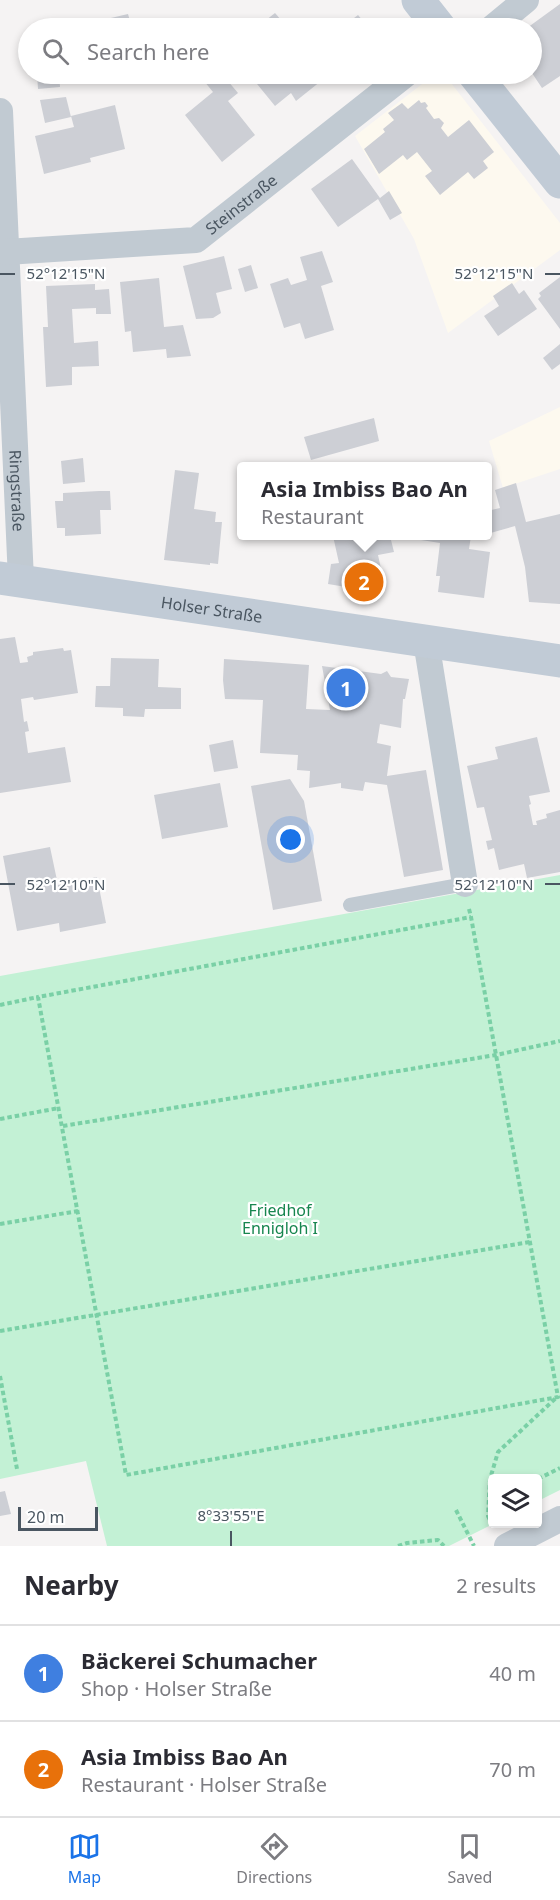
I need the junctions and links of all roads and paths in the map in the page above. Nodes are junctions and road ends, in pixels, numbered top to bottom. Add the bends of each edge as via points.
1 (418, 0) edge
2 (526, 0) edge
3 (432, 18) edge
4 (504, 18) edge
5 (393, 84) edge
6 (482, 84) edge
7 (0, 111) edge
8 (560, 182) edge
9 (6, 252) junction
10 (4, 301) edge
11 (11, 579) edge
12 (426, 640) junction
13 (560, 660) edge
14 (465, 884) junction
15 (350, 905) dead end
16 (471, 917) junction
17 (38, 997) junction
18 (0, 1005) edge
19 (560, 1041) edge
20 (496, 1055) junction
21 (59, 1108) junction
22 (0, 1119) edge
23 (63, 1126) junction
24 (78, 1211) junction
25 (0, 1224) edge
26 (530, 1242) junction
27 (97, 1315) junction
28 (0, 1331) edge
29 (0, 1376) edge
30 (558, 1397) junction
31 (560, 1468) edge
32 (17, 1469) dead end
33 (491, 1474) edge
34 (542, 1477) edge
35 (456, 1510) dead end
36 (560, 1519) edge
37 (502, 1541) edge
38 (398, 1546) edge
39 (444, 1546) edge
40 (474, 1546) edge

1 - 3 main road
2 - 4 street
5 - 9 street, Steinstraße via 196,240
6 - 8 main road
7 - 9 street, Ringstraße
9 - 10 street, Ringstraße
10 - 11 street, Ringstraße
11 - 12 main road, Holser Straße
12 - 13 main road, Holser Straße
12 - 14 street
14 - 15 lane
14 - 16 path
16 - 17 path
16 - 20 path
17 - 18 path
17 - 21 path
19 - 20 path
20 - 23 path
20 - 26 path
21 - 22 path
21 - 23 path
23 - 24 path
24 - 25 path
24 - 27 path
26 - 27 path
26 - 30 path
27 - 28 path
27 - 30 path via 126,1475
29 - 32 path
30 - 33 path via 498,1452
31 - 34 path
35 - 40 path
36 - 37 street
38 - 39 path via 438,1540

